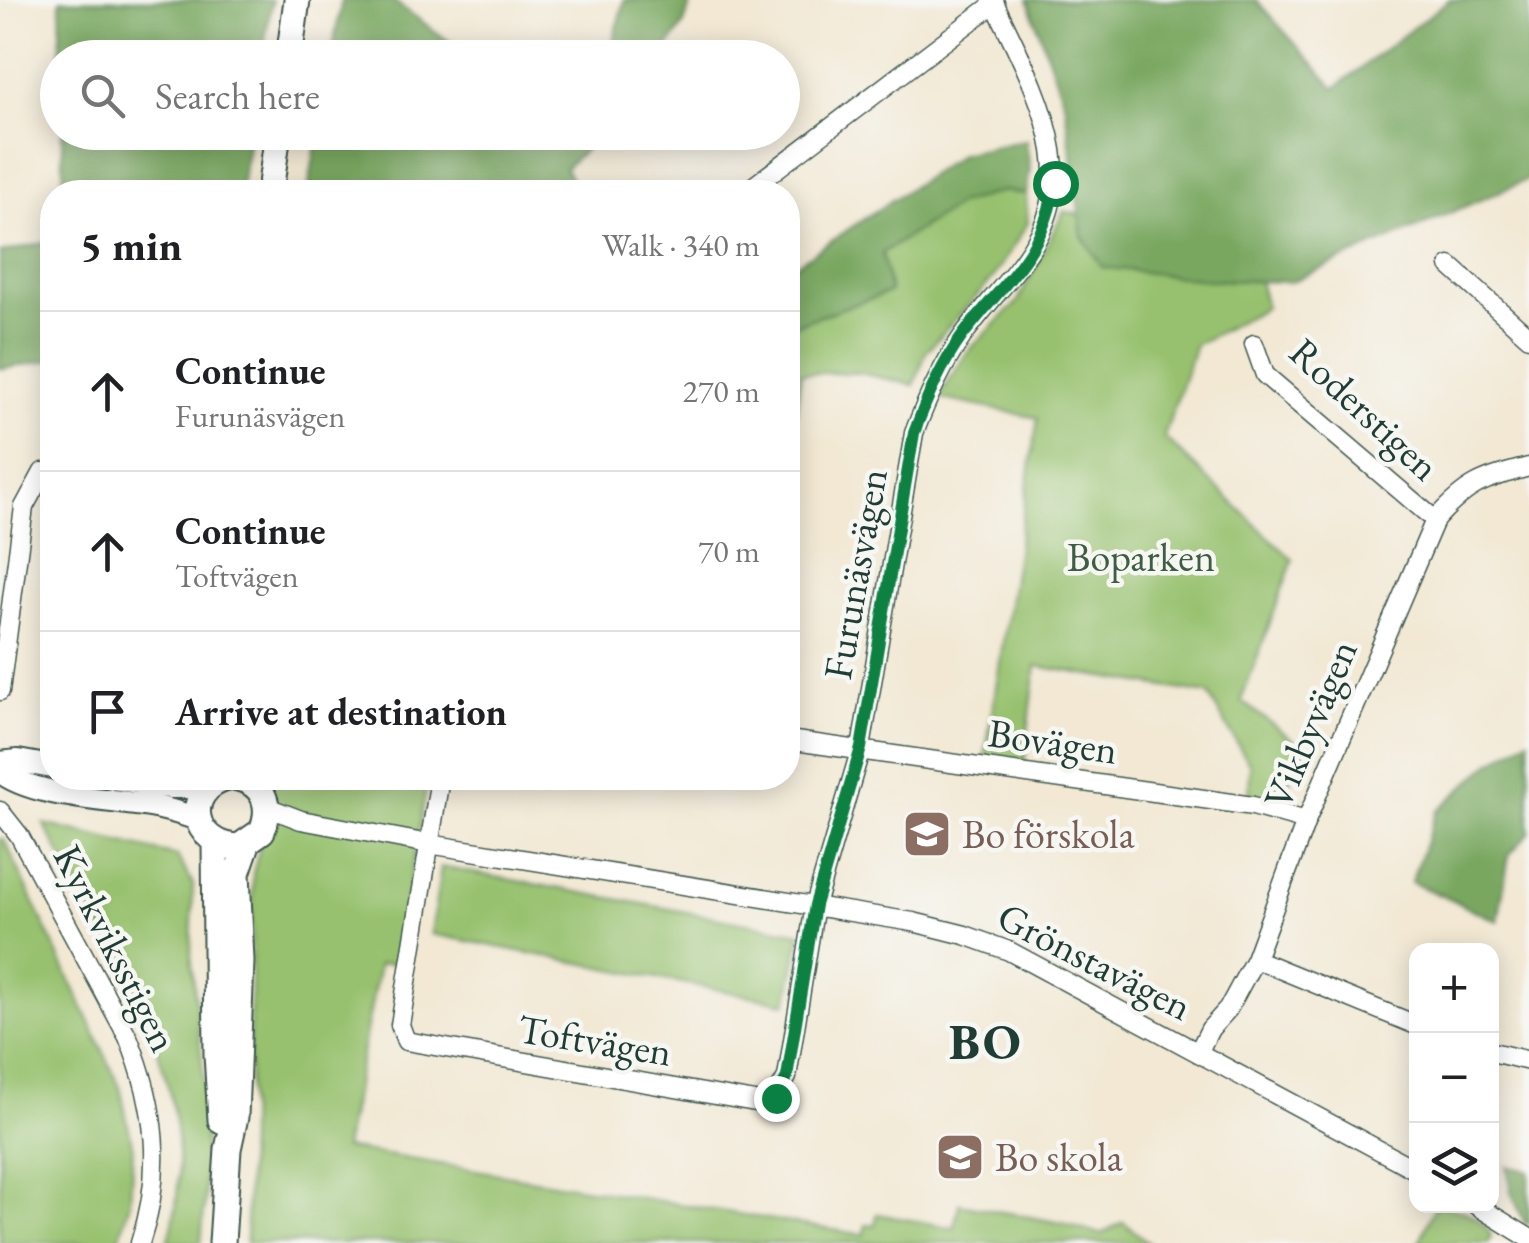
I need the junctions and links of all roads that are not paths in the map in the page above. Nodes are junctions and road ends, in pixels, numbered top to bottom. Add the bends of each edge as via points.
1 (297, 0) edge
2 (994, 2) edge
3 (291, 40) edge
4 (276, 150) edge
5 (272, 180) edge
6 (762, 180) edge
7 (1450, 266) dead end
8 (1529, 338) edge
9 (1254, 344) dead end
10 (1529, 467) edge
11 (40, 479) edge
12 (1435, 520) junction
13 (0, 691) edge
14 (800, 741) edge
15 (861, 748) junction
16 (0, 763) edge
17 (40, 765) edge
18 (0, 771) edge
19 (40, 789) edge
20 (47, 790) edge
21 (212, 790) edge
22 (258, 790) edge
23 (438, 790) edge
24 (0, 812) edge
25 (198, 819) junction
26 (1306, 821) junction
27 (259, 827) junction
28 (215, 842) junction
29 (429, 844) junction
30 (815, 905) junction
31 (1254, 958) junction
32 (1409, 1022) edge
33 (1198, 1053) junction
34 (1499, 1054) edge
35 (1529, 1061) edge
36 (228, 1149) junction
37 (1409, 1166) edge
38 (1485, 1213) edge
39 (1517, 1237) edge
40 (140, 1243) edge
41 (222, 1243) edge

1 - 3 main road
2 - 6 street
2 - 15 street, Furunäsvägen via 1044,116 1055,183 1050,214 1007,286 932,385 914,433
4 - 5 main road
7 - 8 street
9 - 12 street, Roderstigen via 1265,376
10 - 12 street, Vikbyvägen via 1479,481
11 - 13 street via 24,507
12 - 26 street, Vikbyvägen
14 - 15 street, Bovägen
15 - 26 street, Bovägen via 1253,806
15 - 30 street, Furunäsvägen
16 - 17 street
18 - 19 street
20 - 25 street
21 - 25 main road via 200,798
22 - 27 main road
23 - 29 street
24 - 40 street, Kyrkviksstigen via 19,835 142,1070 156,1133 155,1180
25 - 28 main road
26 - 31 street, Vikbyvägen
27 - 28 main road via 226,846
27 - 29 street, Grönstavägen via 301,820
27 - 36 main road via 237,873 236,1117
28 - 36 main road via 217,1054
29 - 30 street, Grönstavägen
29 - 30 street, Toftvägen via 400,1025 406,1041 742,1100 776,1098 787,1077
30 - 33 street, Grönstavägen via 997,946
31 - 32 street
31 - 33 street, Vikbyvägen
33 - 37 street, Grönstavägen
34 - 35 street
36 - 41 main road
38 - 39 street

